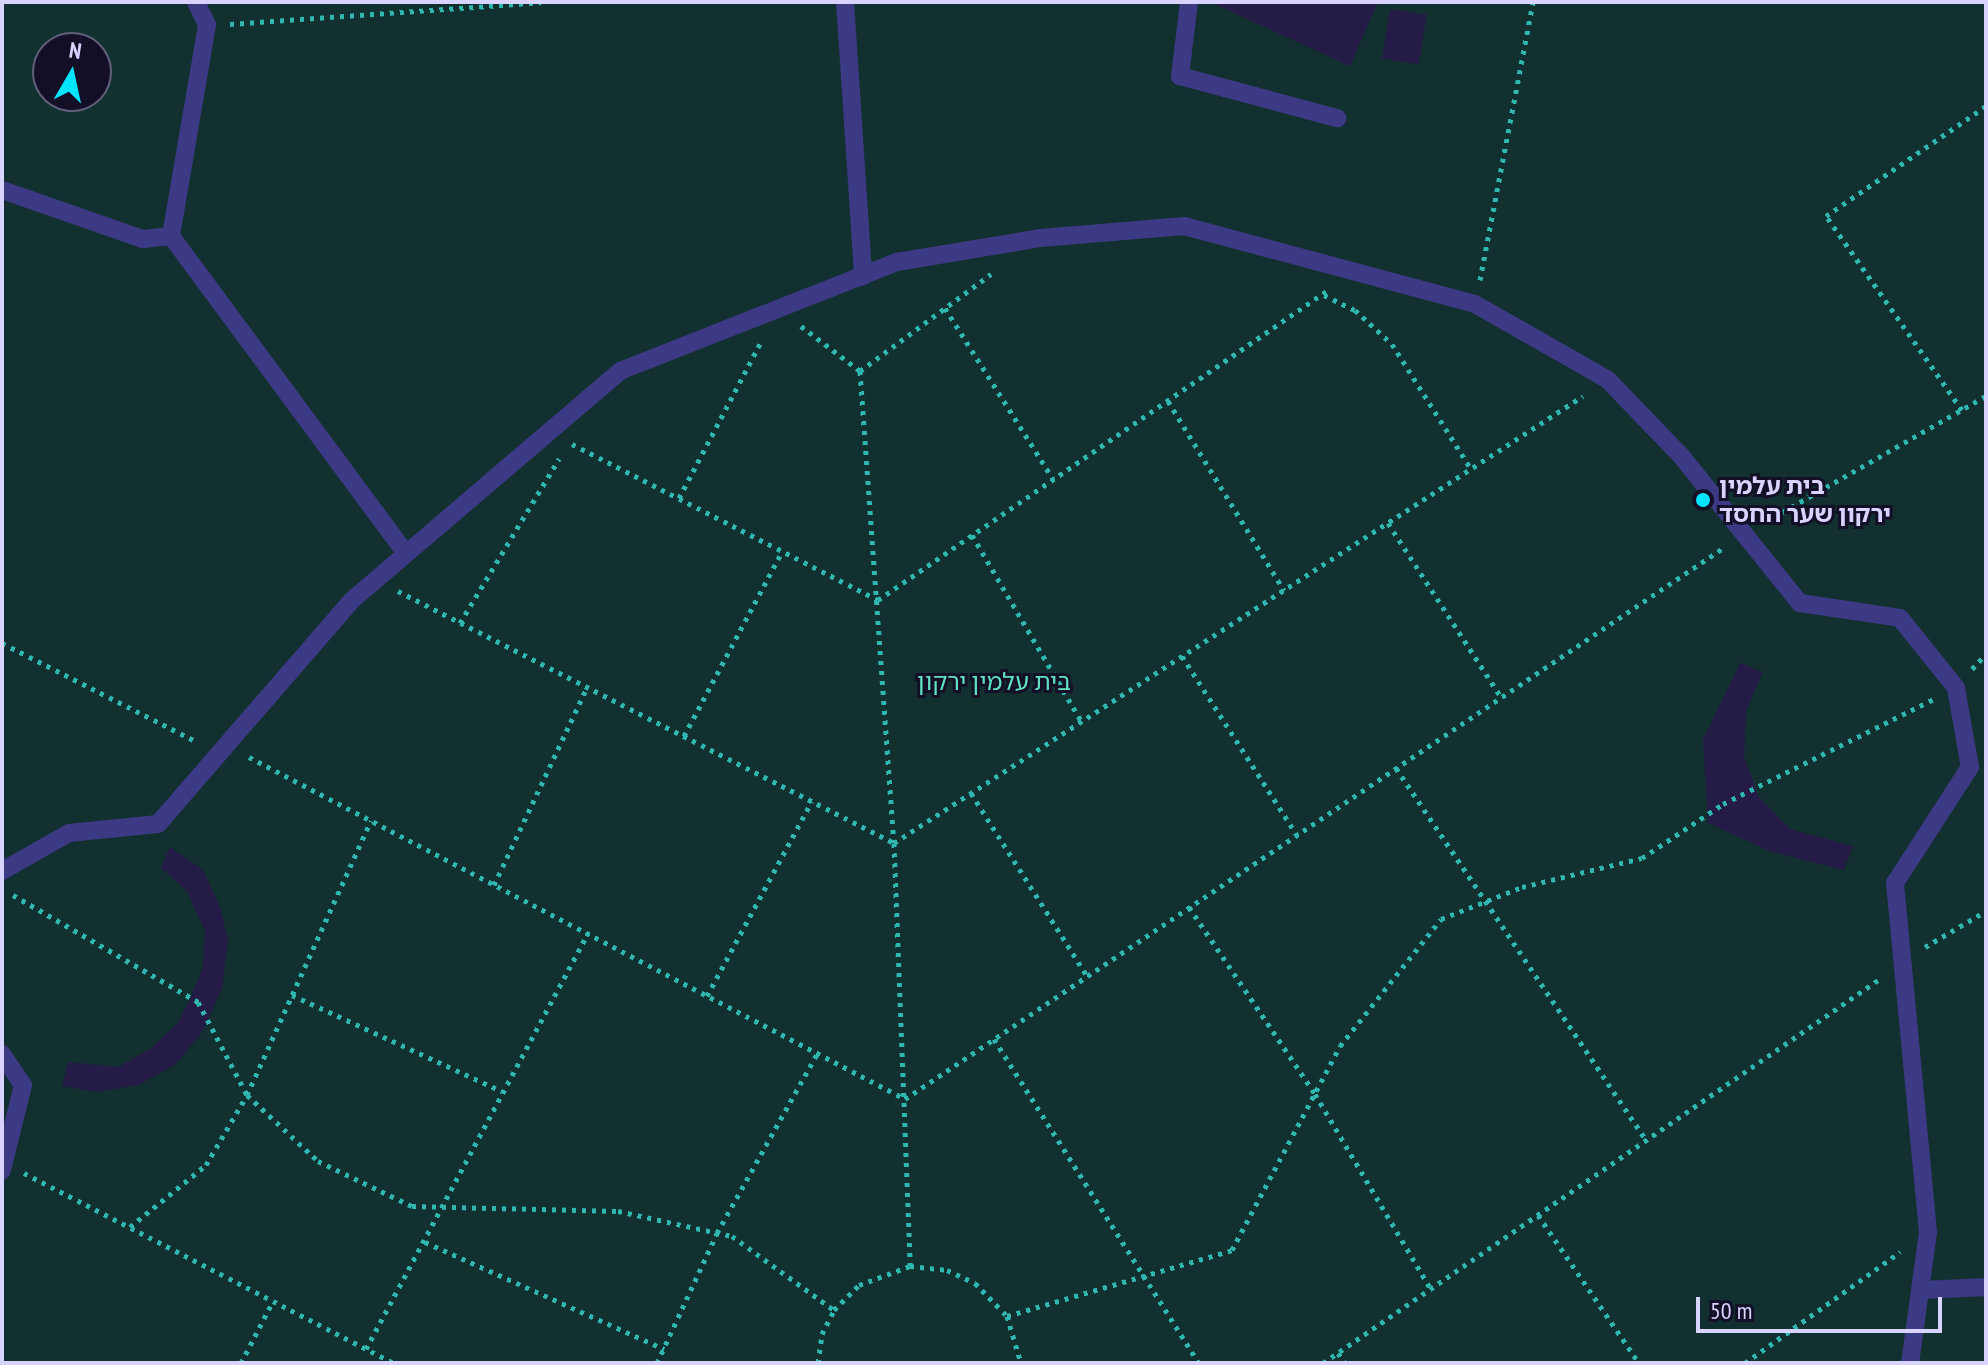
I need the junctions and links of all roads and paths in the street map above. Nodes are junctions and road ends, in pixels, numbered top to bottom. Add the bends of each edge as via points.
1 (196, 2) edge
2 (397, 2) edge
3 (541, 2) edge
4 (845, 2) edge
5 (1189, 2) edge
6 (1533, 2) edge
7 (398, 12) junction
8 (207, 25) junction
9 (1986, 106) edge
10 (1337, 118) dead end
11 (2, 190) edge
12 (171, 236) junction
13 (1005, 264) dead end
14 (1355, 271) junction
15 (863, 276) junction
16 (1323, 294) junction
17 (1475, 304) junction
18 (945, 308) junction
19 (779, 309) junction
20 (860, 371) junction
21 (1608, 380) junction
22 (1986, 396) edge
23 (1168, 401) junction
24 (1962, 410) junction
25 (548, 432) junction
26 (569, 442) junction
27 (1471, 469) junction
28 (1053, 479) junction
29 (679, 498) junction
30 (1388, 523) junction
31 (1744, 533) junction
32 (972, 535) junction
33 (782, 552) junction
34 (406, 554) junction
35 (376, 580) junction
36 (1284, 590) junction
37 (878, 600) junction
38 (460, 623) junction
39 (2, 643) edge
40 (1182, 656) junction
41 (587, 687) junction
42 (1956, 688) junction
43 (1501, 697) junction
44 (1081, 721) junction
45 (684, 736) junction
46 (223, 749) junction
47 (1396, 768) junction
48 (971, 793) junction
49 (812, 801) junction
50 (371, 821) junction
51 (1297, 835) junction
52 (894, 843) junction
53 (2, 871) edge
54 (494, 885) junction
55 (2, 888) edge
56 (1484, 902) junction
57 (1189, 907) junction
58 (1986, 911) edge
59 (588, 934) junction
60 (1904, 959) junction
61 (1087, 976) junction
62 (292, 995) junction
63 (707, 996) junction
64 (994, 1039) junction
65 (2, 1054) edge
66 (817, 1054) junction
67 (502, 1091) junction
68 (1315, 1094) junction
69 (247, 1095) junction
70 (905, 1099) junction
71 (1647, 1141) junction
72 (3, 1166) edge
73 (445, 1206) junction
74 (1538, 1215) junction
75 (130, 1227) junction
76 (1928, 1232) junction
77 (717, 1233) junction
78 (425, 1242) junction
79 (910, 1266) junction
80 (1144, 1276) junction
81 (1986, 1287) edge
82 (1431, 1289) junction
83 (1923, 1290) junction
84 (273, 1301) junction
85 (834, 1310) junction
86 (1007, 1316) junction
87 (366, 1349) junction
88 (664, 1349) junction
89 (1338, 1353) junction
90 (241, 1363) edge
91 (393, 1363) edge
92 (657, 1363) edge
93 (818, 1363) edge
94 (1021, 1363) edge
95 (1199, 1363) edge
96 (1323, 1363) edge
97 (1345, 1363) edge
98 (1639, 1363) edge
99 (1747, 1363) edge
100 (1910, 1363) edge

1 - 8 lane
2 - 7 path
3 - 7 path
4 - 15 lane
5 - 10 lane via 1180,76
6 - 17 path
7 - 8 path
8 - 12 lane
9 - 24 path via 1826,216
11 - 12 lane via 143,239
12 - 34 lane
13 - 18 path
14 - 15 lane via 1184,226 1041,238 897,262
14 - 16 path
14 - 17 lane
15 - 19 lane
16 - 23 path
16 - 27 path via 1355,310 1392,344
17 - 21 lane
18 - 20 path
18 - 28 path
19 - 20 path
19 - 25 lane via 620,371
19 - 29 path
20 - 37 path
21 - 27 path
21 - 31 lane via 1682,457
22 - 24 path
23 - 28 path
23 - 36 path
24 - 31 path
25 - 26 path
25 - 34 lane
26 - 29 path
26 - 38 path
27 - 30 path
28 - 32 path
29 - 33 path
30 - 36 path
30 - 43 path
31 - 42 lane via 1800,603 1900,618
31 - 43 path
32 - 37 path
32 - 44 path
33 - 37 path
33 - 45 path
34 - 35 lane
35 - 38 path
35 - 46 lane via 351,601
36 - 40 path
37 - 52 path
38 - 41 path
39 - 46 path
40 - 44 path
40 - 51 path
41 - 45 path
41 - 54 path
42 - 56 path via 1723,804 1642,858 1522,887
42 - 60 lane via 1970,767 1895,883
43 - 47 path
44 - 48 path
45 - 49 path
46 - 50 path
46 - 53 lane via 158,824 69,833
47 - 51 path
47 - 56 path
48 - 52 path
48 - 61 path
49 - 52 path
49 - 63 path
50 - 54 path
50 - 62 path
51 - 57 path
52 - 70 path
54 - 59 path
55 - 69 path via 198,1002
56 - 68 path via 1441,919 1340,1046
56 - 71 path
57 - 61 path
57 - 68 path
58 - 60 path
59 - 63 path
59 - 67 path
60 - 71 path
60 - 76 lane
61 - 64 path
62 - 67 path
62 - 69 path
63 - 66 path
64 - 70 path
64 - 80 path
65 - 72 lane via 23,1085
66 - 70 path
66 - 77 path
67 - 73 path
68 - 80 path via 1232,1250
68 - 82 path
69 - 73 path via 318,1161 412,1206
69 - 75 path via 206,1165
70 - 79 path
71 - 74 path
72 - 75 path
73 - 77 path via 618,1211
73 - 78 path
74 - 82 path
74 - 98 path
75 - 84 path
76 - 83 lane
76 - 99 path
77 - 85 path via 732,1236
77 - 88 path
78 - 87 path
78 - 88 path
79 - 85 path via 859,1285
79 - 86 path via 947,1270 975,1283
80 - 86 path
80 - 95 path
81 - 83 lane
82 - 89 path
83 - 100 lane
84 - 87 path
84 - 90 path
85 - 93 path via 822,1334
86 - 94 path
87 - 91 path
88 - 92 path
89 - 96 path
89 - 97 path

